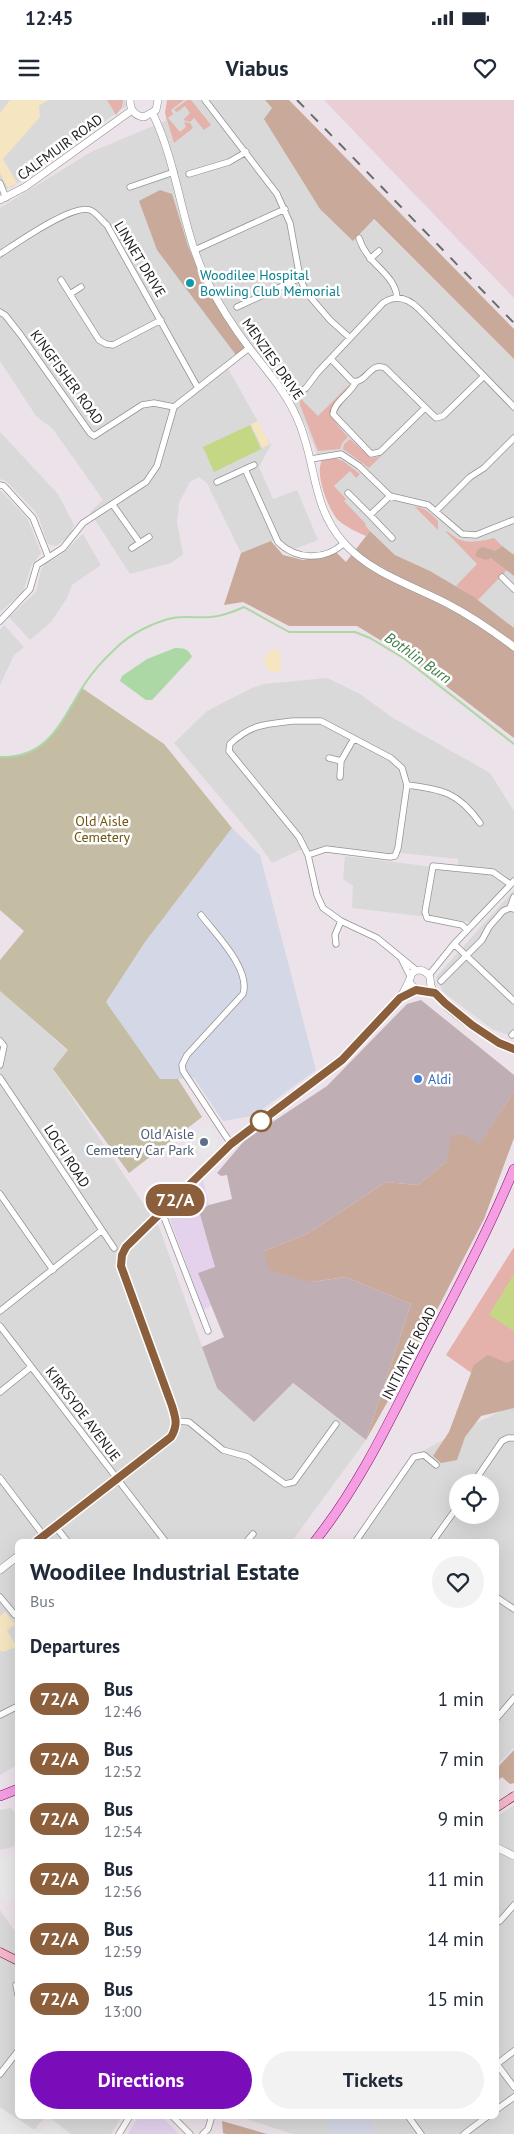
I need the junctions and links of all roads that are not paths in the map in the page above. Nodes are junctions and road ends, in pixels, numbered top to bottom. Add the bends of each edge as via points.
1 (130, 100) edge
2 (158, 100) edge
3 (205, 100) edge
4 (132, 110) junction
5 (153, 114) junction
6 (246, 152) junction
7 (174, 172) junction
8 (189, 174) dead end
9 (0, 184) edge
10 (130, 187) dead end
11 (3, 199) edge
12 (284, 209) junction
13 (359, 238) dead end
14 (195, 250) junction
15 (379, 251) dead end
16 (0, 254) edge
17 (370, 259) junction
18 (300, 278) junction
19 (61, 280) dead end
20 (81, 287) dead end
21 (70, 294) junction
22 (397, 297) junction
23 (237, 306) dead end
24 (0, 312) edge
25 (161, 320) junction
26 (350, 338) junction
27 (249, 348) junction
28 (330, 359) junction
29 (484, 376) junction
30 (356, 382) junction
31 (198, 388) junction
32 (288, 400) junction
33 (174, 407) junction
34 (514, 407) edge
35 (425, 408) junction
36 (514, 438) edge
37 (311, 459) junction
38 (254, 465) dead end
39 (245, 469) junction
40 (217, 482) dead end
41 (0, 485) edge
42 (348, 494) dead end
43 (390, 496) junction
44 (113, 505) junction
45 (436, 511) junction
46 (370, 516) junction
47 (514, 520) edge
48 (149, 536) dead end
49 (392, 538) dead end
50 (140, 543) junction
51 (344, 543) junction
52 (132, 548) dead end
53 (48, 556) junction
54 (502, 577) dead end
55 (514, 590) edge
56 (0, 622) edge
57 (514, 647) edge
58 (353, 740) junction
59 (329, 758) dead end
60 (341, 761) junction
61 (340, 777) dead end
62 (407, 785) junction
63 (475, 821) dead end
64 (308, 855) junction
65 (512, 882) edge
66 (514, 897) edge
67 (512, 908) edge
68 (201, 915) dead end
69 (341, 921) junction
70 (467, 930) junction
71 (336, 944) dead end
72 (454, 944) junction
73 (466, 956) junction
74 (401, 957) junction
75 (416, 970) junction
76 (427, 973) junction
77 (410, 979) junction
78 (441, 981) dead end
79 (430, 984) junction
80 (419, 990) junction
81 (435, 993) junction
82 (400, 998) junction
83 (514, 1001) edge
84 (0, 1041) edge
85 (514, 1049) edge
86 (0, 1065) edge
87 (0, 1078) edge
88 (231, 1144) junction
89 (514, 1169) edge
90 (0, 1194) edge
91 (162, 1212) junction
92 (101, 1231) junction
93 (114, 1248) dead end
94 (52, 1270) junction
95 (0, 1311) edge
96 (0, 1326) edge
97 (208, 1331) dead end
98 (31, 1367) junction
99 (0, 1392) edge
100 (177, 1421) junction
101 (336, 1424) dead end
102 (514, 1438) edge
103 (436, 1465) dead end
104 (479, 1474) edge
105 (0, 1478) edge
106 (116, 1479) junction
107 (449, 1519) edge
108 (56, 1527) junction
109 (254, 1534) dead end
110 (44, 1536) junction
111 (40, 1539) edge
112 (65, 1539) edge
113 (163, 1539) edge
114 (248, 1539) edge
115 (316, 1539) edge
116 (357, 1539) edge
117 (434, 1539) edge
118 (15, 1558) edge
119 (0, 1570) edge
120 (0, 1597) edge
121 (499, 1599) edge
122 (514, 1609) edge
123 (15, 1613) edge
124 (514, 1698) edge
125 (15, 1708) edge
126 (0, 1715) edge
127 (499, 1716) edge
128 (15, 1790) edge
129 (0, 1796) edge
130 (514, 1796) edge
131 (499, 1806) edge
132 (499, 1848) edge
133 (514, 1856) edge
134 (514, 1905) edge
135 (500, 1921) dead end
136 (0, 1952) edge
137 (15, 1960) edge
138 (514, 2051) edge
139 (15, 2055) edge
140 (499, 2062) edge
141 (499, 2067) edge
142 (0, 2074) edge
143 (514, 2087) edge
144 (514, 2097) edge
145 (499, 2108) edge
146 (128, 2119) edge
147 (175, 2119) edge
148 (211, 2119) edge
149 (410, 2119) edge
150 (484, 2119) edge
151 (119, 2134) edge
152 (190, 2134) edge
153 (203, 2134) edge
154 (421, 2134) edge
155 (464, 2134) edge

1 - 4 street
2 - 5 street
3 - 6 street
4 - 5 street via 144,117
4 - 11 street, CALFMUIR ROAD via 25,187
5 - 7 street, MENZIES DRIVE via 165,139
6 - 8 street via 229,162
6 - 12 street via 278,194
7 - 10 street
7 - 14 street, MENZIES DRIVE
9 - 11 street
12 - 14 street
12 - 18 street via 290,223
13 - 17 street
14 - 27 street, MENZIES DRIVE via 207,279
15 - 17 street
16 - 25 street, LINNET DRIVE via 68,214 82,209 92,210 107,226
17 - 22 street via 391,280
18 - 23 street
18 - 26 street via 312,301
19 - 21 street
20 - 21 street
21 - 25 street via 99,340 106,344 114,345
22 - 26 street via 383,304
22 - 29 street via 420,308
24 - 33 street, KINGFISHER ROAD via 20,334 94,436 142,405 154,403
25 - 31 street, LINNET DRIVE
26 - 28 street
27 - 31 street
27 - 32 street, MENZIES DRIVE
28 - 30 street
28 - 32 street via 305,390
29 - 34 street
29 - 35 street via 443,416 434,417
30 - 35 street via 374,368 382,367
30 - 35 street via 334,408 333,414 371,454 380,452
31 - 33 street
32 - 37 street, MENZIES DRIVE via 304,433
33 - 44 street via 157,466 146,482
36 - 45 street
37 - 43 street via 341,454 359,466
37 - 51 street, MENZIES DRIVE via 322,510
38 - 39 street
39 - 40 street
39 - 51 street via 278,542 286,550 307,556 322,555 335,551
41 - 53 street via 33,518
42 - 46 street
43 - 45 street via 422,502
43 - 46 street
44 - 50 street
44 - 53 street via 83,523 63,548
45 - 47 street via 457,532 466,536 476,536
46 - 49 street
48 - 50 street
50 - 52 street
51 - 57 street, MENZIES DRIVE via 361,560 448,604
53 - 56 street via 37,565 30,589
54 - 55 street
58 - 60 street
58 - 62 street via 398,763
58 - 64 street via 321,722 307,721 258,725 230,744 231,754 299,837
59 - 60 street
60 - 61 street
62 - 63 street via 450,794 465,804
62 - 64 street via 395,856 326,849
64 - 69 street via 319,902
65 - 70 street
65 - 70 street via 493,872 433,866 427,918 462,925
66 - 67 street
67 - 73 street via 503,911
68 - 88 street via 241,969 246,985 243,994 187,1055 182,1065
69 - 71 street via 335,934
69 - 74 street via 377,938
70 - 72 street
72 - 73 street
72 - 76 street
73 - 78 street
73 - 83 street
74 - 75 street
74 - 77 street
75 - 76 street
75 - 77 street
76 - 79 street
77 - 80 street
77 - 82 street
79 - 80 street
79 - 81 street
80 - 81 street
80 - 82 street
81 - 85 street via 460,1017
82 - 88 street via 342,1060
84 - 86 street via 4,1046
87 - 92 street, LOCH ROAD
88 - 91 street
89 - 115 main road, INITIATIVE ROAD via 494,1218 383,1435
90 - 94 street
91 - 97 street
91 - 100 street via 126,1247 121,1266
92 - 93 street, LOCH ROAD
92 - 94 street
94 - 95 street
96 - 98 street, KIRKSYDE AVENUE
98 - 99 street
98 - 106 street, KIRKSYDE AVENUE
100 - 101 street via 189,1422 223,1450 248,1457 285,1484 294,1482
100 - 106 street via 171,1437
102 - 104 street via 502,1441
103 - 116 street via 424,1454 414,1457
105 - 110 street
106 - 108 street
106 - 113 street, KIRKSYDE AVENUE
107 - 117 street
108 - 110 street
108 - 112 street
109 - 114 street
110 - 111 street
118 - 119 street
120 - 123 street
121 - 122 street
124 - 127 street
125 - 126 street
128 - 129 main road
130 - 131 main road
132 - 133 street
134 - 135 street
136 - 137 main road
138 - 140 street
139 - 142 street
141 - 143 street
144 - 145 street
146 - 151 street
147 - 152 street
148 - 153 street
149 - 154 street
150 - 155 street

